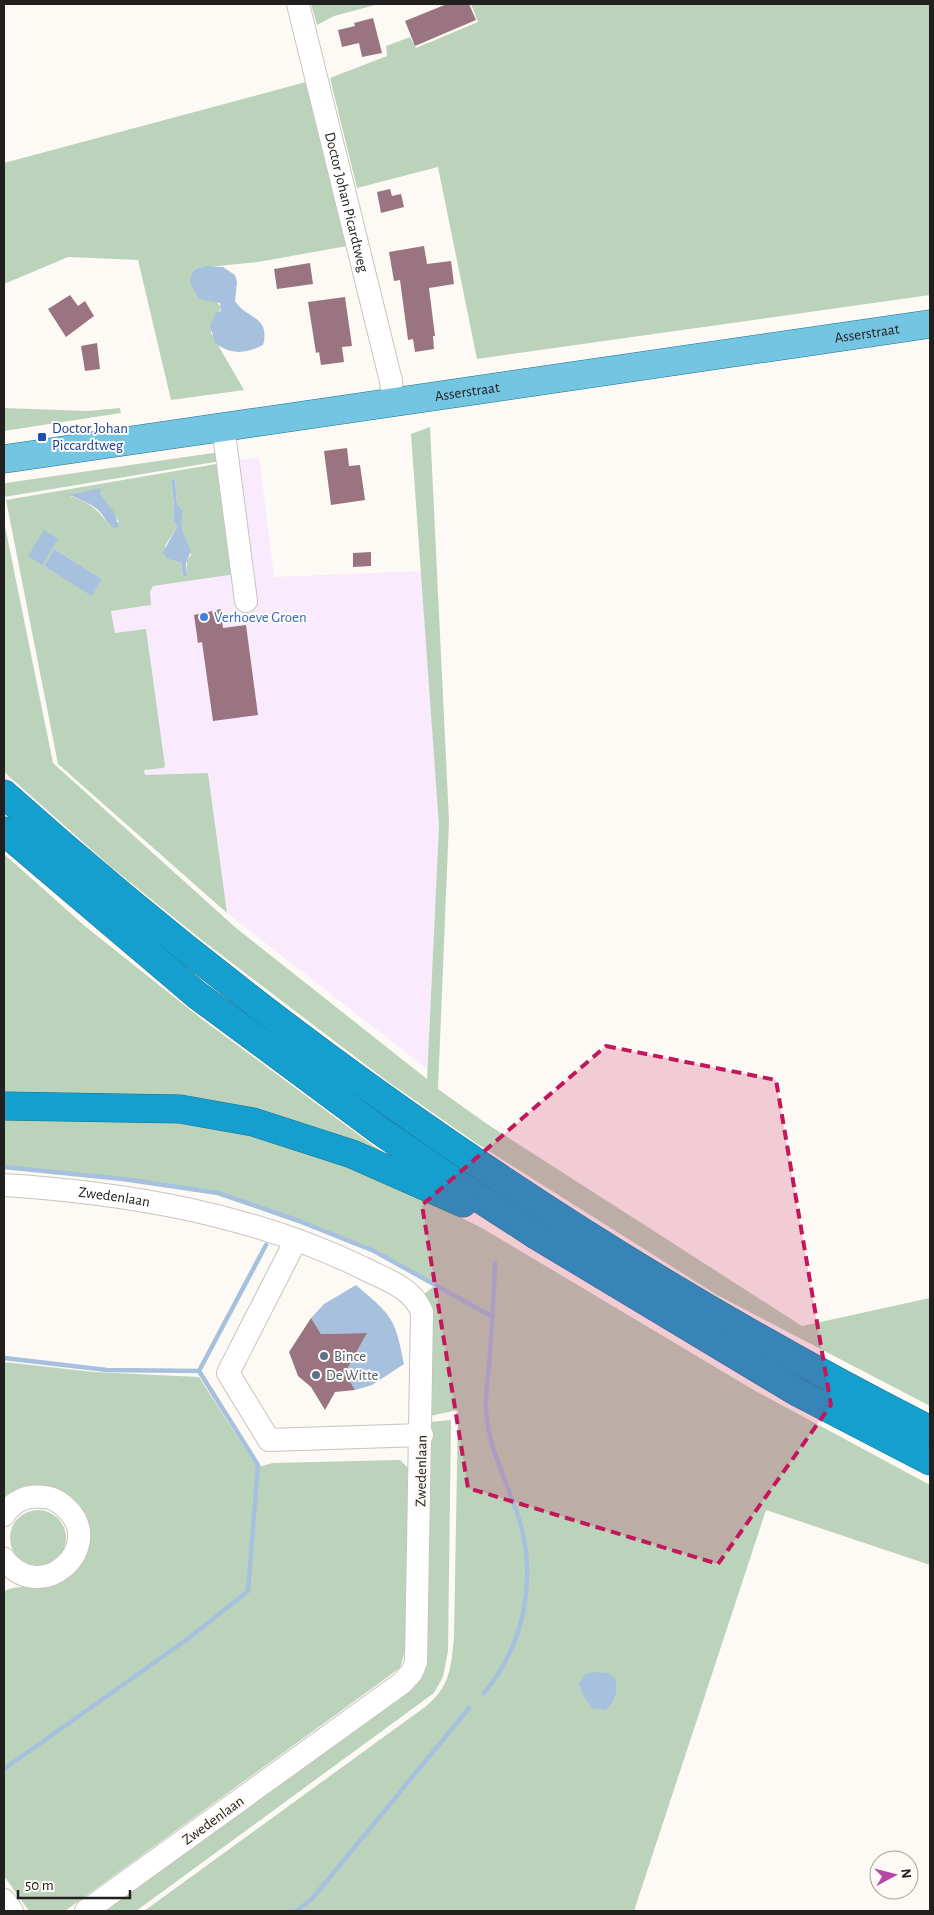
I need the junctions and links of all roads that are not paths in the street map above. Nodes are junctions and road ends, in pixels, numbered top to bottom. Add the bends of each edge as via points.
1 (298, 4) edge
2 (930, 324) edge
3 (393, 401) junction
4 (223, 426) junction
5 (4, 459) edge
6 (246, 601) dead end
7 (4, 794) edge
8 (4, 831) edge
9 (4, 1106) edge
10 (4, 1185) edge
11 (536, 1235) junction
12 (296, 1240) junction
13 (930, 1430) edge
14 (422, 1434) junction
15 (930, 1461) edge
16 (4, 1515) edge
17 (6, 1566) edge
18 (4, 1900) edge
19 (12, 1911) edge
20 (86, 1911) edge

1 - 3 street, Doctor Johan Picardtweg via 391,381
2 - 3 main road, Asserstraat
3 - 4 main road, Asserstraat
4 - 5 main road, Asserstraat
4 - 6 street
7 - 13 highway via 176,939 397,1107 568,1224 748,1330
8 - 11 highway via 197,995 379,1130
9 - 11 highway via 180,1109 253,1122 352,1154
10 - 12 street, Zwedenlaan via 95,1193 194,1210
11 - 15 highway via 799,1393
12 - 14 street, Zwedenlaan via 336,1255 402,1287 419,1304 424,1323
12 - 14 street via 228,1373 269,1440
14 - 20 street, Zwedenlaan via 416,1662 412,1672 394,1689
16 - 17 street via 20,1500 48,1497 69,1511 76,1522 78,1534 72,1559 52,1575 40,1578 27,1576
18 - 19 street

